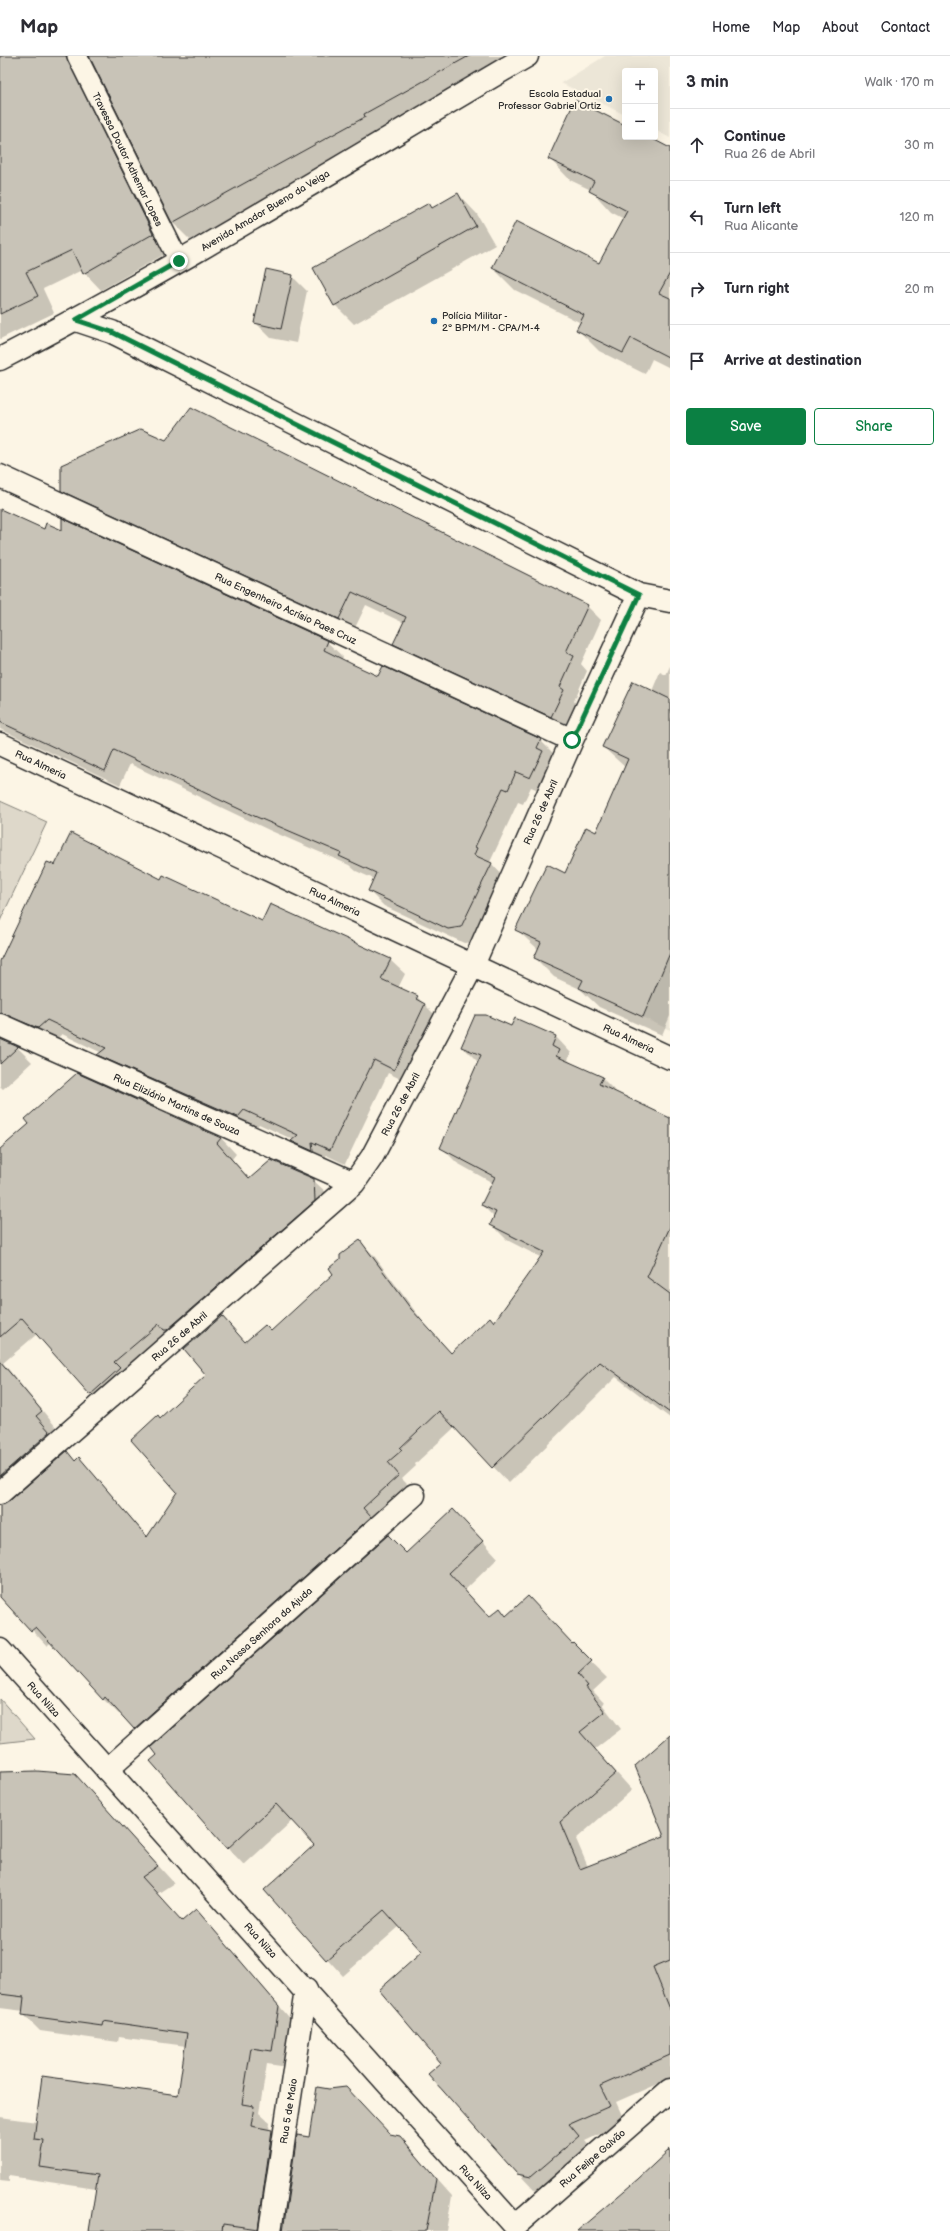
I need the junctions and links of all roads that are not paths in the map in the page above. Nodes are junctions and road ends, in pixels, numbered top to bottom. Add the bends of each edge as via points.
1 (77, 56) edge
2 (527, 56) edge
3 (179, 261) junction
4 (76, 320) junction
5 (0, 359) edge
6 (0, 476) edge
7 (639, 595) junction
8 (670, 601) edge
9 (572, 740) junction
10 (0, 744) edge
11 (473, 965) junction
12 (0, 1025) edge
13 (670, 1058) edge
14 (354, 1183) junction
15 (0, 1493) edge
16 (414, 1495) dead end
17 (0, 1650) edge
18 (107, 1770) junction
19 (306, 1990) junction
20 (670, 2090) edge
21 (517, 2228) edge
22 (270, 2231) edge

1 - 3 lane, Travessa Doutor Adhemar Lopes
2 - 3 street, Avenida Amador Bueno da Veiga
3 - 4 street, Avenida Amador Bueno da Veiga
4 - 5 street, Avenida Amador Bueno da Veiga
4 - 7 street via 112,332
6 - 9 street, Rua Engenheiro Acrísio Paes Cruz
7 - 8 street
7 - 9 street, Rua 26 de Abril
9 - 11 street, Rua 26 de Abril
10 - 11 street, Rua Almeria
11 - 13 street, Rua Almeria
11 - 14 street, Rua 26 de Abril via 372,1157
12 - 14 street, Rua Eliziário Martins de Souza
14 - 15 street, Rua 26 de Abril
16 - 18 street, Rua Nossa Senhora da Ajuda
17 - 18 street, Rua Nilza
18 - 19 street, Rua Nilza
19 - 21 street, Rua Nilza
19 - 22 street, Rua 5 de Maio
20 - 21 street, Rua Felipe Galvão

